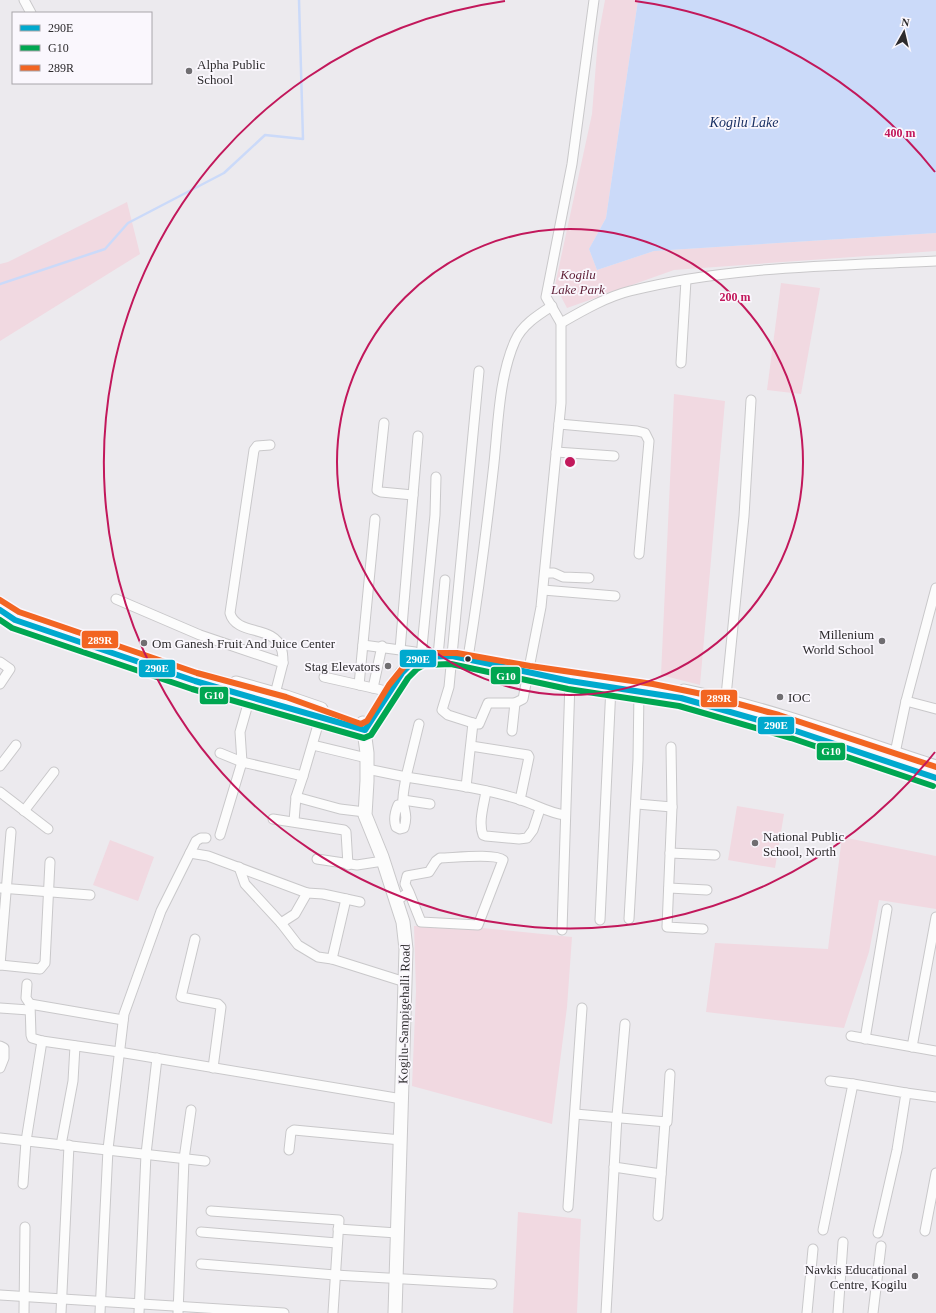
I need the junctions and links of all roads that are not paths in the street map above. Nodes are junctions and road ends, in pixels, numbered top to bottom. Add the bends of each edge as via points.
1 (24, 0) edge
2 (594, 0) edge
3 (30, 12) edge
4 (936, 261) edge
5 (686, 280) junction
6 (552, 306) junction
7 (561, 323) junction
8 (681, 363) dead end
9 (479, 371) dead end
10 (751, 400) dead end
11 (384, 423) dead end
12 (559, 424) junction
13 (418, 436) dead end
14 (270, 445) dead end
15 (556, 452) junction
16 (614, 456) dead end
17 (436, 477) dead end
18 (413, 495) junction
19 (375, 519) dead end
20 (639, 554) dead end
21 (544, 573) junction
22 (589, 578) dead end
23 (445, 580) dead end
24 (936, 588) edge
25 (543, 590) junction
26 (615, 596) dead end
27 (116, 599) dead end
28 (0, 600) edge
29 (0, 610) edge
30 (363, 645) junction
31 (382, 646) junction
32 (400, 650) junction
33 (438, 654) junction
34 (452, 654) junction
35 (419, 656) junction
36 (468, 656) junction
37 (0, 662) edge
38 (283, 663) junction
39 (529, 669) junction
40 (324, 677) dead end
41 (570, 681) junction
42 (0, 684) edge
43 (359, 685) junction
44 (611, 686) junction
45 (380, 690) junction
46 (639, 690) junction
47 (275, 694) junction
48 (250, 697) junction
49 (906, 701) junction
50 (514, 703) junction
51 (297, 705) junction
52 (725, 705) junction
53 (936, 708) edge
54 (320, 718) junction
55 (473, 723) junction
56 (419, 724) dead end
57 (364, 727) junction
58 (512, 731) dead end
59 (16, 745) dead end
60 (313, 745) junction
61 (471, 746) junction
62 (671, 747) dead end
63 (220, 753) dead end
64 (895, 753) junction
65 (242, 762) junction
66 (367, 764) junction
67 (0, 766) edge
68 (936, 767) edge
69 (54, 772) dead end
70 (303, 776) junction
71 (406, 777) junction
72 (936, 778) edge
73 (466, 787) junction
74 (486, 791) junction
75 (0, 792) edge
76 (296, 797) junction
77 (520, 800) junction
78 (430, 804) dead end
79 (636, 804) junction
80 (672, 807) junction
81 (540, 809) junction
82 (24, 810) junction
83 (365, 812) junction
84 (565, 815) junction
85 (273, 819) dead end
86 (294, 822) junction
87 (48, 829) dead end
88 (11, 832) dead end
89 (220, 835) dead end
90 (206, 838) dead end
91 (190, 852) junction
92 (670, 853) junction
93 (715, 855) dead end
94 (317, 859) dead end
95 (383, 861) junction
96 (50, 862) dead end
97 (348, 865) junction
98 (239, 867) junction
99 (3, 888) edge
100 (670, 888) junction
101 (707, 890) dead end
102 (48, 892) junction
103 (409, 892) junction
104 (307, 893) junction
105 (90, 894) dead end
106 (346, 899) junction
107 (396, 901) junction
108 (360, 902) dead end
109 (887, 909) dead end
110 (936, 917) edge
111 (629, 919) dead end
112 (600, 920) dead end
113 (281, 922) junction
114 (703, 929) dead end
115 (562, 930) dead end
116 (195, 939) dead end
117 (332, 959) junction
118 (0, 965) edge
119 (405, 982) junction
120 (27, 984) dead end
121 (30, 1007) junction
122 (0, 1008) edge
123 (582, 1008) dead end
124 (123, 1020) junction
125 (625, 1024) dead end
126 (851, 1036) dead end
127 (865, 1039) junction
128 (42, 1041) junction
129 (0, 1046) edge
130 (75, 1046) junction
131 (912, 1047) junction
132 (936, 1051) edge
133 (118, 1052) junction
134 (157, 1058) junction
135 (0, 1068) edge
136 (213, 1068) junction
137 (670, 1074) dead end
138 (830, 1081) dead end
139 (853, 1084) junction
140 (906, 1093) junction
141 (936, 1097) edge
142 (402, 1099) junction
143 (190, 1110) dead end
144 (575, 1114) junction
145 (617, 1116) junction
146 (665, 1122) junction
147 (0, 1138) edge
148 (401, 1140) junction
149 (26, 1141) junction
150 (65, 1145) junction
151 (108, 1149) junction
152 (289, 1150) dead end
153 (146, 1154) junction
154 (184, 1159) junction
155 (205, 1161) dead end
156 (614, 1167) junction
157 (661, 1174) junction
158 (936, 1174) edge
159 (23, 1184) dead end
160 (568, 1207) dead end
161 (211, 1211) dead end
162 (658, 1216) dead end
163 (26, 1227) dead end
164 (338, 1230) junction
165 (823, 1230) dead end
166 (925, 1231) dead end
167 (201, 1232) dead end
168 (398, 1233) junction
169 (878, 1233) dead end
170 (843, 1242) dead end
171 (337, 1243) junction
172 (882, 1246) dead end
173 (813, 1249) dead end
174 (201, 1264) dead end
175 (335, 1275) junction
176 (396, 1277) junction
177 (492, 1284) dead end
178 (0, 1295) edge
179 (24, 1296) junction
180 (62, 1299) junction
181 (100, 1301) junction
182 (139, 1308) edge
183 (178, 1310) edge
184 (24, 1313) edge
185 (61, 1313) edge
186 (100, 1313) edge
187 (284, 1313) edge
188 (333, 1313) edge
189 (395, 1313) edge
190 (606, 1313) edge
191 (807, 1313) edge
192 (838, 1313) edge
193 (873, 1313) edge

1 - 3 street
2 - 6 street via 572,164 546,297
4 - 5 street via 801,268
5 - 7 street via 629,291 582,310
5 - 8 street
6 - 7 street
6 - 36 street via 523,328 515,339 509,356
7 - 12 street
9 - 34 street
10 - 52 street via 744,516
11 - 18 street via 377,490
12 - 15 street
12 - 20 street via 637,431 647,435 649,441
13 - 18 street
14 - 38 street via 257,446 254,450 230,612 238,625 278,641 282,648
15 - 16 street
15 - 21 street
17 - 35 street
18 - 32 street
19 - 30 street
21 - 22 street
21 - 25 street
23 - 33 street
24 - 49 street
25 - 26 street
25 - 39 street
27 - 38 street via 200,636
28 - 47 main road via 19,612 197,673
29 - 48 main road via 23,622 195,681
30 - 31 street
30 - 43 street
31 - 32 street
31 - 45 street
32 - 35 street via 415,652
33 - 34 main road
33 - 35 main road
34 - 36 main road
34 - 55 street via 449,687 442,710
35 - 45 main road via 405,665
35 - 57 main road via 402,673
36 - 39 main road
37 - 42 street via 10,668
38 - 47 street
39 - 41 main road
39 - 50 street via 523,699
39 - 52 main road via 640,682
40 - 43 street
41 - 44 main road
41 - 84 street
43 - 45 street
44 - 46 main road
44 - 112 street
45 - 57 main road
46 - 52 main road
46 - 79 street
47 - 51 main road
48 - 51 main road
48 - 65 street via 240,732
49 - 53 street
49 - 64 street
50 - 55 street via 488,703 479,724
50 - 58 street
51 - 54 main road
51 - 57 main road
52 - 64 main road via 805,723
52 - 72 main road
54 - 57 main road
54 - 60 street
55 - 61 street
56 - 71 street
57 - 66 main road, Kogilu-Sampigehalli Road
59 - 67 street
60 - 66 street
60 - 70 street
61 - 73 street
61 - 77 street via 528,755 528,771
62 - 80 street
63 - 65 street
64 - 68 main road
65 - 70 street
65 - 89 street
66 - 71 street
66 - 83 main road, Kogilu-Sampigehalli Road
69 - 82 street
70 - 76 street
71 - 73 street
71 - 78 street via 404,802
73 - 74 street
74 - 77 street
74 - 81 street via 481,823 483,835 527,838 533,830
75 - 82 street
76 - 83 street via 340,809
76 - 86 street
77 - 81 street
79 - 80 street
79 - 111 street
80 - 92 street
81 - 84 street
82 - 87 street
83 - 95 main road, Kogilu-Sampigehalli Road
84 - 115 street
85 - 86 street
86 - 97 street via 344,830
88 - 99 street
90 - 91 street via 196,840
91 - 98 street
91 - 124 street via 161,911
92 - 93 street
92 - 100 street
94 - 97 street
95 - 97 street via 368,865
95 - 107 main road, Kogilu-Sampigehalli Road
96 - 102 street
98 - 104 street
98 - 113 street via 245,884
99 - 102 street
99 - 118 street
100 - 101 street
100 - 114 street via 667,927
102 - 105 street
102 - 118 street via 43,968
103 - 103 street via 405,884 407,876 430,872 440,858 490,857 503,860 478,925 421,922
103 - 107 street
104 - 106 street
104 - 113 street via 295,914
106 - 108 street
106 - 117 street
107 - 119 main road, Kogilu-Sampigehalli Road via 403,922 406,949
109 - 127 street
110 - 131 street
113 - 117 street via 298,945 318,957
116 - 136 street via 181,997 218,1004 221,1007
117 - 119 street
119 - 142 main road, Kogilu-Sampigehalli Road
120 - 121 street via 26,998
121 - 122 street
121 - 124 street
121 - 128 street via 32,1038
123 - 144 street
124 - 133 street
125 - 145 street
126 - 127 street
127 - 131 street
128 - 130 street
128 - 149 street
129 - 135 street via 4,1048
130 - 133 street
130 - 150 street
131 - 132 street
133 - 134 street
133 - 151 street
134 - 136 street
134 - 153 street
136 - 142 street
137 - 146 street
138 - 139 street
139 - 140 street
139 - 165 street
140 - 141 street
140 - 169 street via 897,1150
142 - 148 main road, Kogilu-Sampigehalli Road
143 - 154 street
144 - 145 street
144 - 160 street
145 - 146 street
145 - 156 street
146 - 157 street
147 - 149 street
148 - 152 street via 294,1130 291,1132
148 - 168 main road, Kogilu-Sampigehalli Road
149 - 150 street
149 - 159 street
150 - 151 street
150 - 180 street
151 - 153 street
151 - 181 street
153 - 154 street
153 - 182 street
154 - 155 street
154 - 183 street
156 - 157 street
156 - 190 street
157 - 162 street
158 - 166 street
161 - 164 street via 339,1220
163 - 179 street
164 - 168 street
164 - 171 street
167 - 171 street
168 - 176 main road, Kogilu-Sampigehalli Road
170 - 192 street
171 - 175 street
172 - 193 street
173 - 191 street
174 - 175 street
175 - 176 street
175 - 188 street
176 - 177 street
176 - 189 main road, Kogilu-Sampigehalli Road
178 - 179 street
179 - 180 street
179 - 184 street
180 - 181 street
180 - 185 street
181 - 182 street
181 - 186 street
182 - 183 street
183 - 187 street

